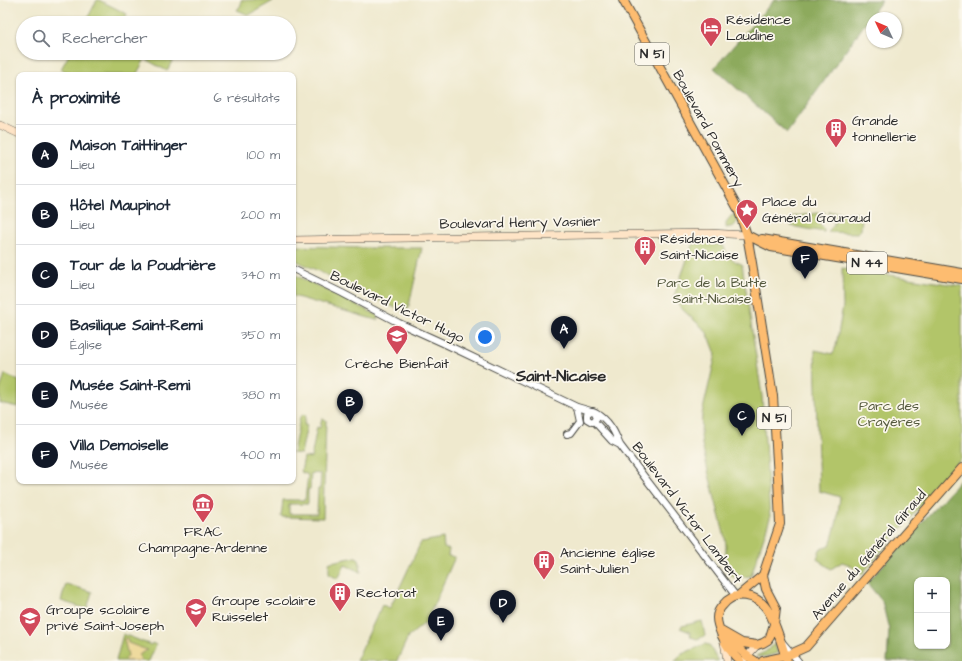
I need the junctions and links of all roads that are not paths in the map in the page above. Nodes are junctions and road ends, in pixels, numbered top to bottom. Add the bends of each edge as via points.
1 (623, 0) edge
2 (0, 125) edge
3 (16, 133) edge
4 (747, 235) junction
5 (296, 240) edge
6 (296, 270) edge
7 (962, 273) edge
8 (962, 279) edge
9 (577, 407) junction
10 (593, 412) junction
11 (587, 418) junction
12 (594, 421) junction
13 (567, 434) dead end
14 (620, 445) junction
15 (962, 468) edge
16 (764, 575) junction
17 (737, 595) junction
18 (774, 624) junction
19 (721, 632) junction
20 (724, 640) junction
21 (757, 645) junction
22 (788, 657) edge
23 (743, 659) edge
24 (727, 661) edge
25 (755, 661) edge
26 (763, 661) edge
27 (798, 661) edge

1 - 4 main road, Boulevard Pommery / N 51 via 736,207
2 - 3 main road
4 - 5 main road, Boulevard Henry Vasnier / N 44 via 709,232
4 - 7 main road, Boulevard Henry Vasnier / N 44
4 - 8 main road, Boulevard Henry Vasnier / N 44 via 771,247
4 - 16 main road, N 51 via 773,396 780,514 780,524
6 - 9 street, Boulevard Victor Hugo via 399,323
9 - 10 street
9 - 11 street
9 - 13 street via 580,421 571,433
10 - 11 street via 587,414
10 - 12 street via 597,417
10 - 14 street via 610,425
11 - 12 street via 588,421
12 - 14 street via 607,436
14 - 17 street, Boulevard Victor Lambert
15 - 22 main road, Avenue du Général Giraud via 806,647
16 - 17 main road
16 - 18 main road via 766,589 776,608
17 - 18 main road via 745,595 762,603
17 - 19 main road via 726,601 719,609 717,621
18 - 21 main road via 768,640
18 - 22 main road
19 - 20 main road
19 - 21 main road via 742,643
19 - 23 main road
20 - 23 main road via 731,652
20 - 24 main road
21 - 23 main road
22 - 26 main road, Avenue du Général Giraud
22 - 27 street
23 - 25 main road

